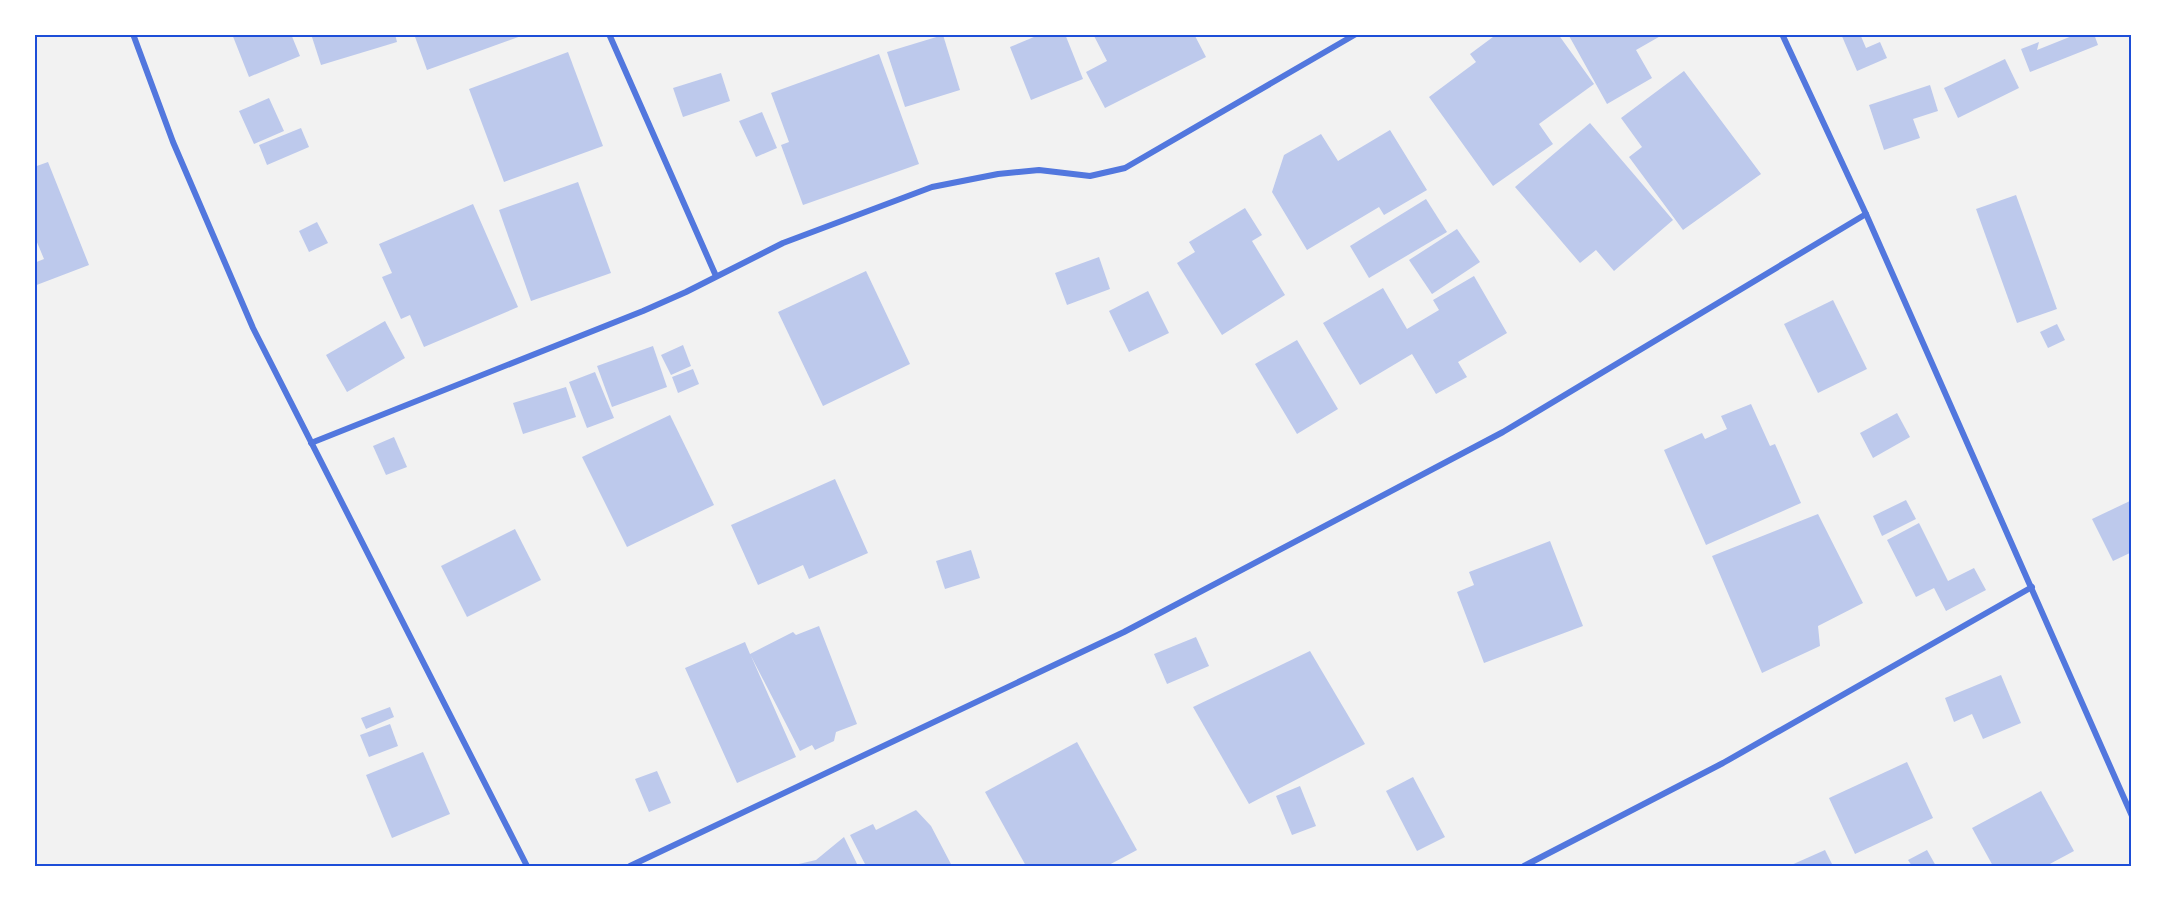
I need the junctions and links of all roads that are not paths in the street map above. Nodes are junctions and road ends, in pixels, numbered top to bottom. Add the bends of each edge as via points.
1 (133, 34) edge
2 (609, 34) edge
3 (1356, 34) edge
4 (1782, 34) edge
5 (1866, 214) junction
6 (716, 276) junction
7 (311, 443) junction
8 (2032, 587) junction
9 (2132, 816) edge
10 (527, 867) edge
11 (630, 867) edge
12 (1524, 867) edge

1 - 7 street via 173,142 248,317
2 - 6 street
3 - 6 street via 1125,168 1090,176 1039,170 998,174 932,187 783,243
4 - 5 street
5 - 8 street
5 - 11 street via 1503,432 1124,632
6 - 7 street via 643,311
7 - 10 street
8 - 9 street
8 - 12 street via 1723,763

